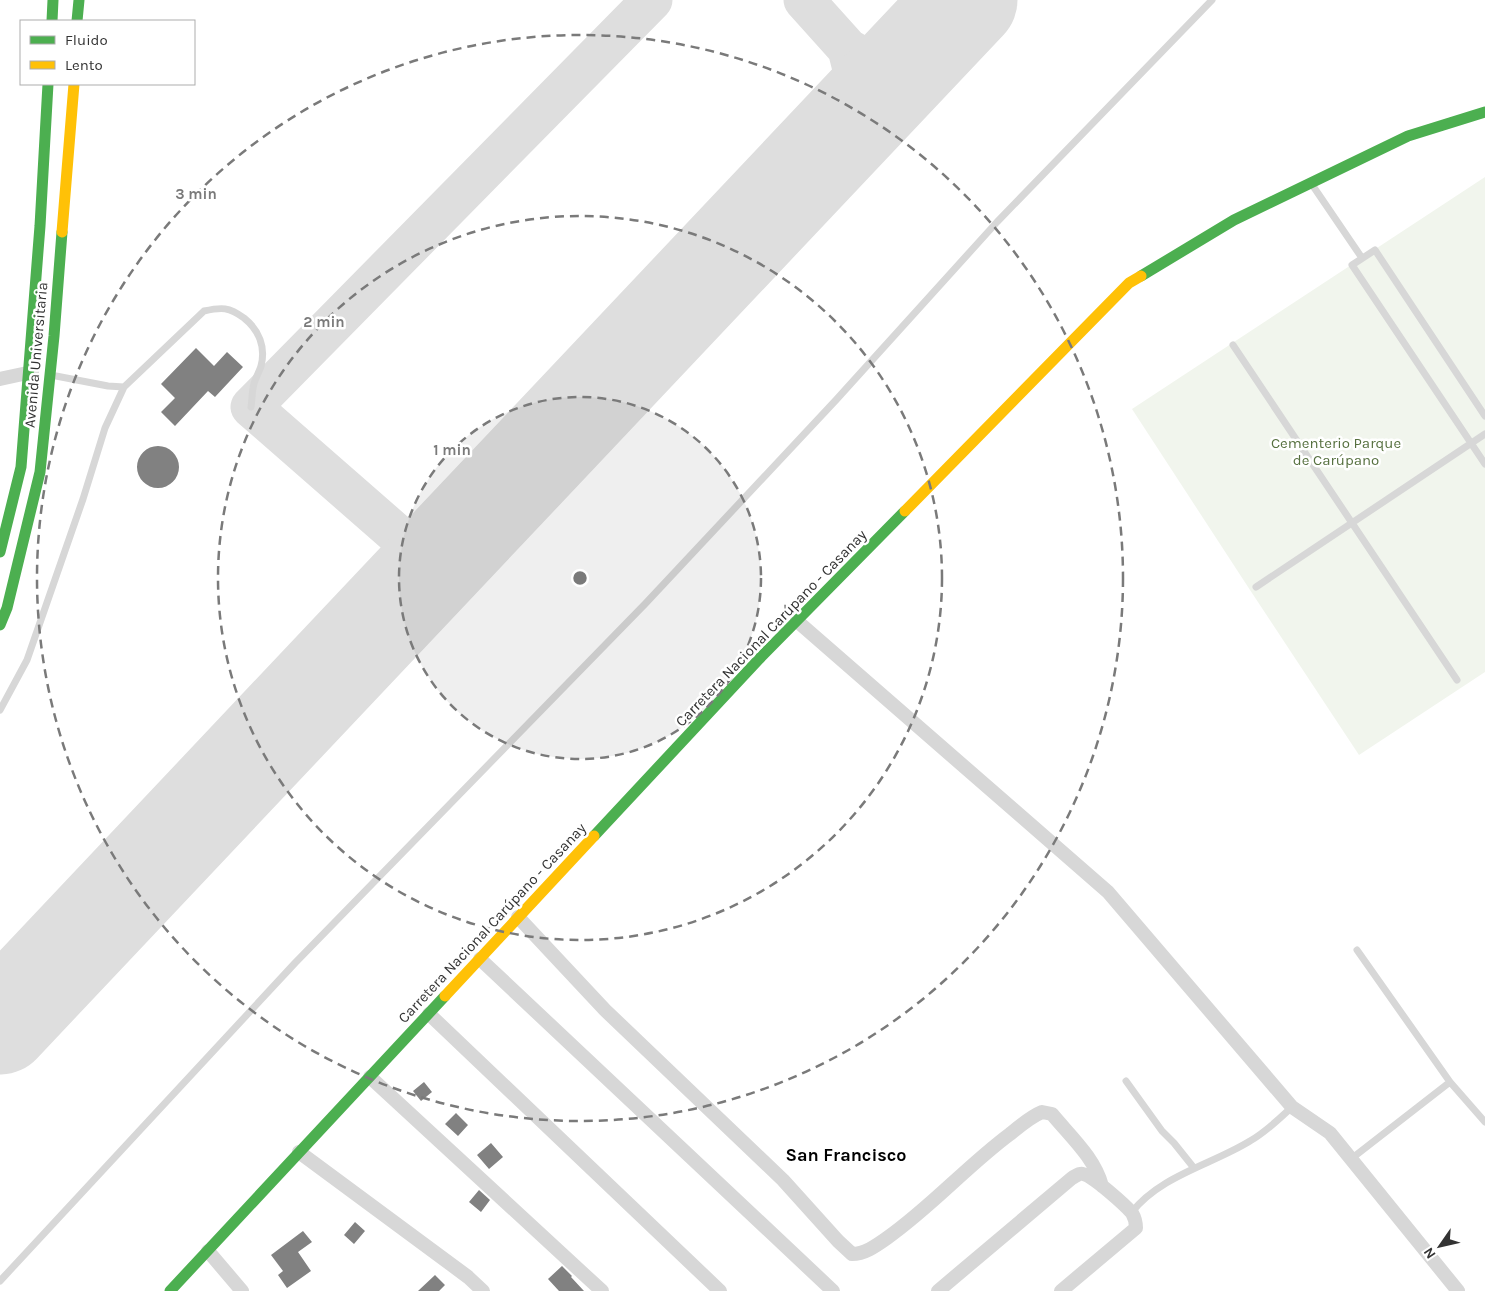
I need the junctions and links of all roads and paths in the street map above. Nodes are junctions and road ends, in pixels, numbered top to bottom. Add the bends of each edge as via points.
1 (53, 0) edge
2 (79, 0) edge
3 (1212, 0) edge
4 (52, 20) edge
5 (77, 20) edge
6 (48, 85) edge
7 (74, 85) edge
8 (1485, 112) edge
9 (1311, 183) junction
10 (1362, 258) junction
11 (1233, 345) dead end
12 (29, 372) junction
13 (50, 375) junction
14 (0, 379) edge
15 (124, 387) junction
16 (251, 407) dead end
17 (1485, 416) edge
18 (1485, 434) edge
19 (1471, 443) junction
20 (1485, 464) edge
21 (1351, 523) junction
22 (0, 552) edge
23 (1256, 587) dead end
24 (797, 621) junction
25 (0, 625) edge
26 (1457, 680) dead end
27 (0, 710) edge
28 (518, 918) junction
29 (1356, 950) dead end
30 (480, 959) junction
31 (428, 1014) junction
32 (370, 1076) junction
33 (1126, 1081) dead end
34 (1450, 1082) junction
35 (1292, 1107) junction
36 (1485, 1122) edge
37 (299, 1152) junction
38 (1351, 1159) junction
39 (1194, 1168) junction
40 (1102, 1186) junction
41 (1132, 1213) junction
42 (208, 1251) junction
43 (0, 1280) edge
44 (170, 1291) edge
45 (242, 1291) edge
46 (483, 1291) edge
47 (602, 1291) edge
48 (720, 1291) edge
49 (833, 1291) edge
50 (938, 1291) edge
51 (1061, 1291) edge
52 (1458, 1291) edge

1 - 4 highway
2 - 5 highway
3 - 43 lane via 997,222 836,400 644,604 294,963
6 - 12 highway, Avenida Universitaria
7 - 13 highway, Avenida Universitaria
8 - 9 highway, Carretera Nacional Carúpano - Casanay via 1408,136
9 - 10 lane
9 - 24 highway, Carretera Nacional Carúpano - Casanay via 1234,220 1129,283
10 - 17 lane via 1375,250
10 - 19 lane via 1352,265
11 - 21 lane
12 - 13 street
12 - 14 street
12 - 22 highway, Avenida Universitaria via 21,467
13 - 15 lane
13 - 25 highway, Avenida Universitaria via 40,472
15 - 16 lane via 204,311 221,308 234,311 250,323 260,337 261,365 253,387
15 - 27 lane via 105,428 27,660
18 - 19 lane
19 - 20 lane
19 - 21 lane
21 - 23 lane
21 - 26 lane
24 - 28 highway, Carretera Nacional Carúpano - Casanay
24 - 35 street via 1108,892
28 - 30 highway, Carretera Nacional Carúpano - Casanay
28 - 40 street via 605,1010 784,1180 852,1254 874,1247 898,1230 994,1146 1042,1112 1052,1114 1091,1161
29 - 34 lane
30 - 31 highway, Carretera Nacional Carúpano - Casanay
30 - 49 street
31 - 32 highway, Carretera Nacional Carúpano - Casanay
31 - 48 street
32 - 37 highway, Carretera Nacional Carúpano - Casanay
32 - 47 street
33 - 39 lane
34 - 36 lane
34 - 38 lane
35 - 38 street via 1330,1133
35 - 39 lane via 1267,1131 1251,1141
37 - 42 highway, Carretera Nacional Carúpano - Casanay
37 - 46 street
38 - 52 street
39 - 41 lane via 1153,1191
40 - 41 street
40 - 50 street via 1084,1174 1072,1178
41 - 51 street via 1136,1228
42 - 44 highway, Carretera Nacional Carúpano - Casanay
42 - 45 street

